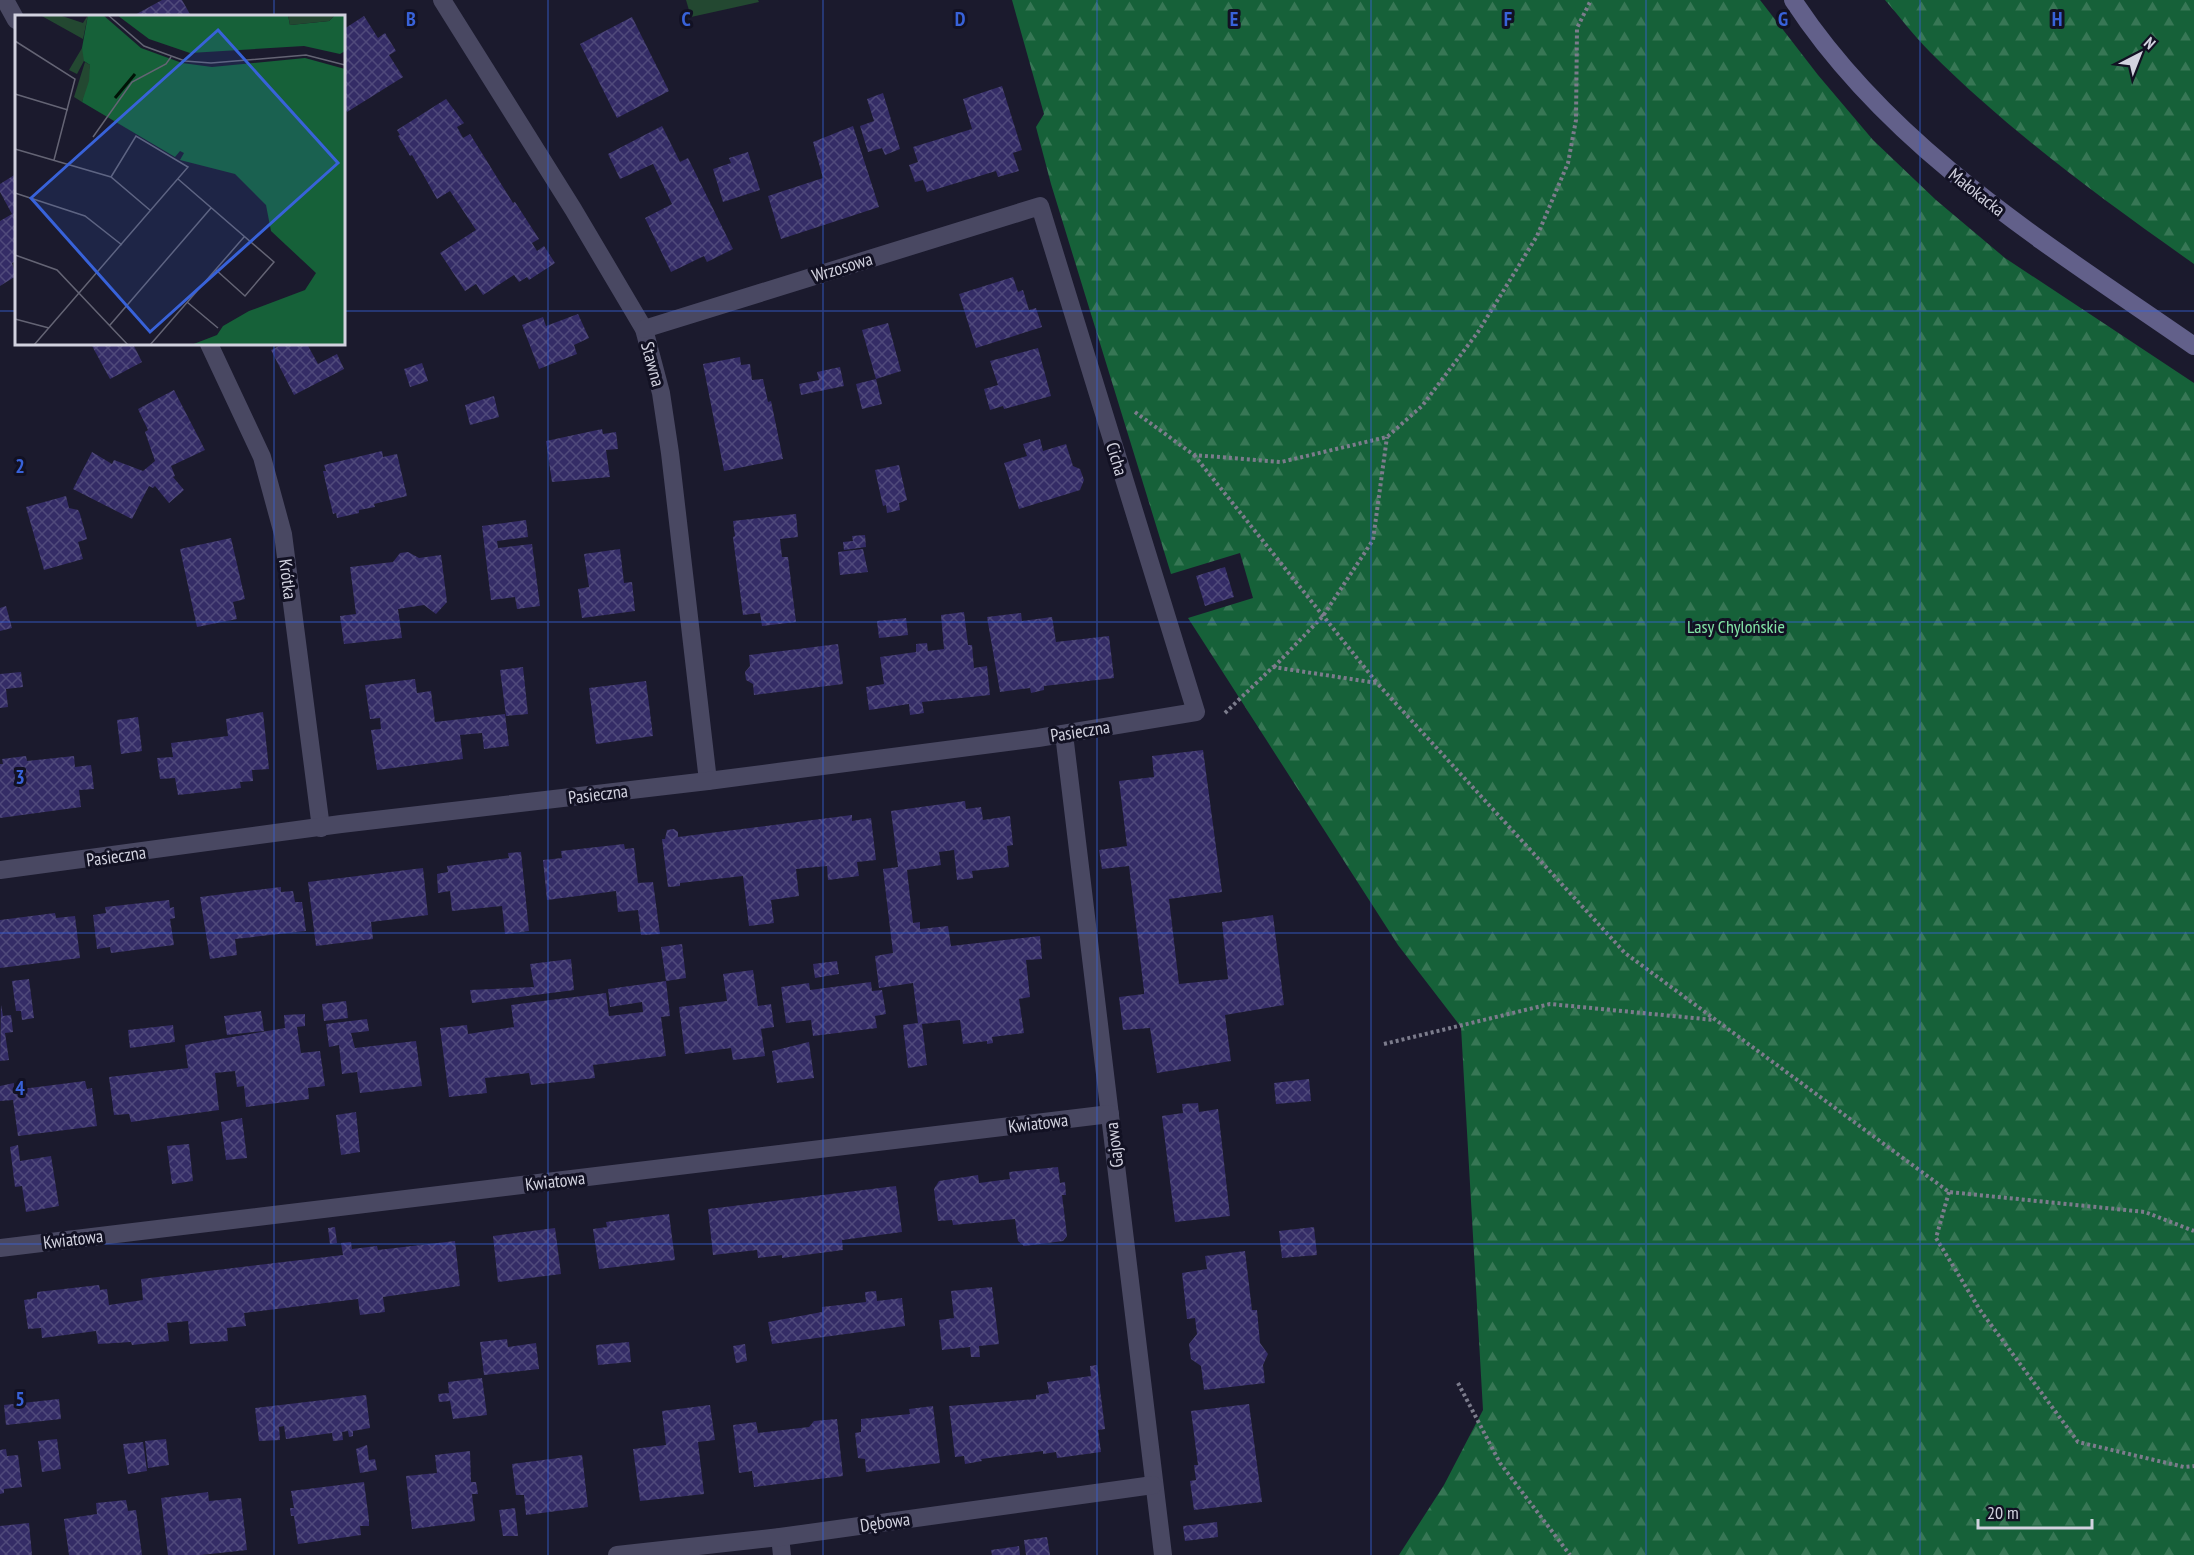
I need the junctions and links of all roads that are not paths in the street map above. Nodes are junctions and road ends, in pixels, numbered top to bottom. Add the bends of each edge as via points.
1 (4, 0) edge
2 (442, 0) edge
3 (1793, 0) edge
4 (15, 18) edge
5 (1040, 206) joint
6 (644, 329) junction
7 (208, 345) edge
8 (2194, 346) edge
9 (1196, 712) joint
10 (1064, 735) junction
11 (708, 781) junction
12 (321, 828) junction
13 (0, 870) edge
14 (1110, 1114) junction
15 (0, 1248) edge
16 (1153, 1485) junction
17 (781, 1546) edge
18 (617, 1555) edge
19 (1163, 1555) edge

1 - 4 street
2 - 6 street, Stawna
3 - 8 main road, Małokacka via 1885,111 1953,175
5 - 6 street, Wrzosowa
5 - 9 street, Cicha
6 - 11 street, Stawna via 661,393 670,453
7 - 12 street, Krótka via 262,457 283,534
9 - 10 street, Pasieczna
10 - 11 street, Pasieczna
10 - 14 street, Gajowa
11 - 12 street, Pasieczna
12 - 13 street, Pasieczna
14 - 15 street, Kwiatowa
14 - 16 street, Gajowa
16 - 17 street, Dębowa
16 - 19 street, Gajowa
17 - 18 street, Dębowa

